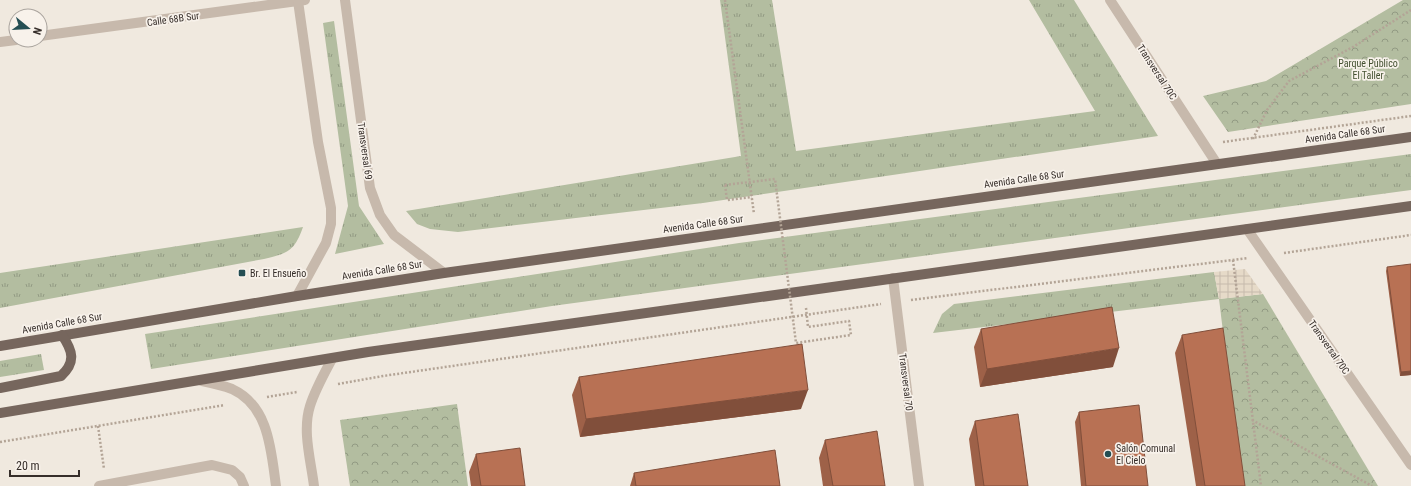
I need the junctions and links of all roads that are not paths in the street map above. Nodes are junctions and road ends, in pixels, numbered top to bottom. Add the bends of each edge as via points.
1 (302, 0) edge
2 (345, 0) edge
3 (1110, 0) edge
4 (48, 35) edge
5 (1411, 137) edge
6 (1217, 164) junction
7 (1411, 206) edge
8 (1247, 229) junction
9 (444, 273) junction
10 (893, 278) junction
11 (297, 296) junction
12 (62, 335) junction
13 (0, 346) edge
14 (332, 359) junction
15 (202, 381) junction
16 (0, 388) edge
17 (0, 413) edge
18 (1411, 465) edge
19 (103, 485) edge
20 (244, 486) edge
21 (276, 486) edge
22 (314, 486) edge
23 (919, 486) edge

1 - 4 street, Calle 68B Sur
1 - 11 street via 318,142 331,208 331,224 326,243
2 - 9 street, Transversal 69 via 370,188 380,215 394,235
3 - 6 street, Transversal 70C
5 - 6 main road, Avenida Calle 68 Sur
6 - 9 main road, Avenida Calle 68 Sur
7 - 8 main road
8 - 10 main road
8 - 18 street, Transversal 70C
9 - 11 main road, Avenida Calle 68 Sur
10 - 14 main road
10 - 23 street, Transversal 70
11 - 12 main road, Avenida Calle 68 Sur
12 - 13 main road, Avenida Calle 68 Sur
12 - 16 main road via 72,354 68,370 61,376
14 - 15 main road
14 - 22 street via 317,388 307,421
15 - 17 main road
15 - 21 street via 233,390 248,400 264,423
19 - 20 street via 212,465 232,470 240,477

